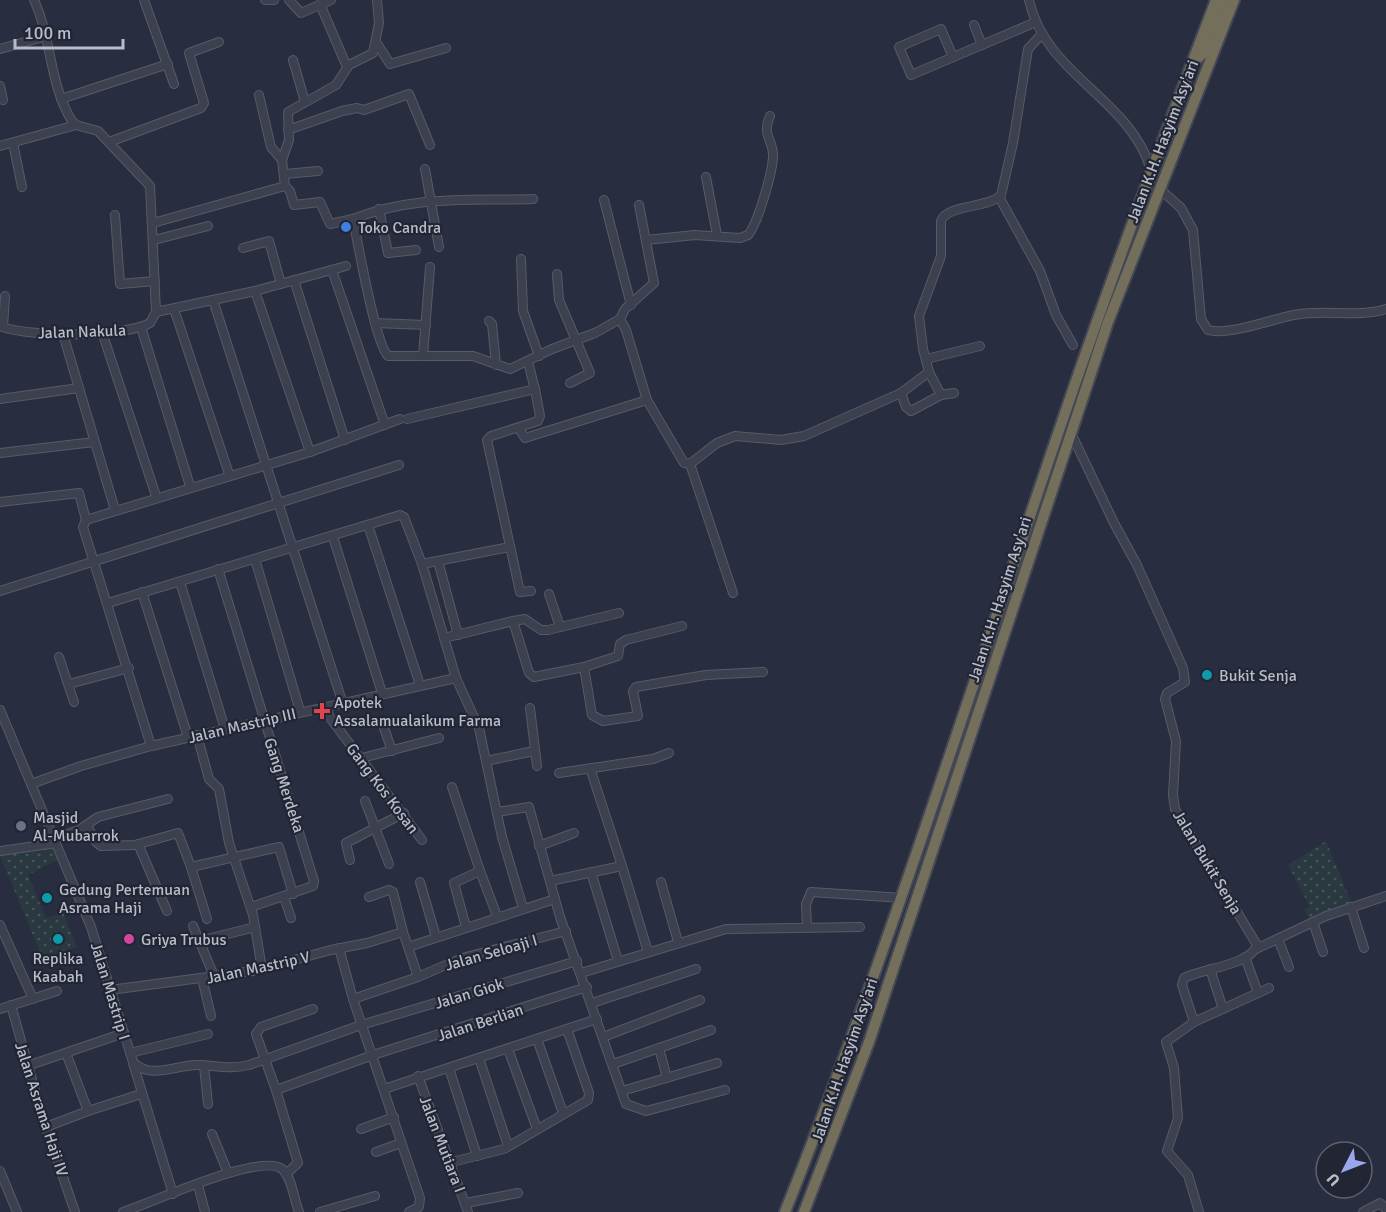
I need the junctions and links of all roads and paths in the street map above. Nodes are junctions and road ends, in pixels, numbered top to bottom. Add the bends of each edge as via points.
1 (34, 0) edge
2 (144, 0) edge
3 (265, 0) edge
4 (274, 0) edge
5 (289, 0) edge
6 (331, 0) edge
7 (376, 0) edge
8 (1029, 0) edge
9 (1216, 0) edge
10 (1224, 0) edge
11 (1234, 0) edge
12 (320, 4) junction
13 (1036, 22) junction
14 (974, 25) dead end
15 (1041, 35) junction
16 (47, 36) junction
17 (219, 42) dead end
18 (376, 42) junction
19 (982, 45) junction
20 (446, 48) dead end
21 (0, 49) edge
22 (953, 57) junction
23 (292, 60) dead end
24 (1192, 63) junction
25 (168, 64) junction
26 (347, 67) junction
27 (174, 84) dead end
28 (0, 86) edge
29 (259, 95) dead end
30 (61, 99) junction
31 (3, 100) dead end
32 (305, 102) junction
33 (770, 116) dead end
34 (76, 126) junction
35 (288, 130) junction
36 (110, 142) junction
37 (12, 143) junction
38 (430, 145) dead end
39 (0, 146) edge
40 (282, 160) junction
41 (425, 169) dead end
42 (1151, 170) junction
43 (318, 171) dead end
44 (285, 174) junction
45 (705, 177) dead end
46 (285, 186) junction
47 (22, 187) dead end
48 (1160, 189) junction
49 (999, 197) junction
50 (533, 199) dead end
51 (433, 200) junction
52 (604, 200) dead end
53 (639, 205) dead end
54 (379, 208) junction
55 (115, 215) dead end
56 (353, 219) junction
57 (153, 223) junction
58 (208, 226) dead end
59 (717, 235) junction
60 (154, 240) junction
61 (646, 240) junction
62 (439, 247) dead end
63 (243, 248) dead end
64 (416, 250) dead end
65 (520, 259) dead end
66 (346, 266) dead end
67 (430, 267) dead end
68 (333, 270) junction
69 (557, 274) dead end
70 (155, 280) junction
71 (294, 280) junction
72 (281, 284) junction
73 (255, 291) junction
74 (5, 296) dead end
75 (213, 300) junction
76 (631, 305) junction
77 (174, 309) junction
78 (1386, 309) edge
79 (156, 312) junction
80 (620, 319) junction
81 (489, 321) dead end
82 (375, 323) junction
83 (426, 326) junction
84 (2, 327) edge
85 (141, 327) junction
86 (102, 332) junction
87 (63, 334) junction
88 (575, 341) junction
89 (1073, 345) dead end
90 (980, 346) dead end
91 (423, 356) junction
92 (539, 356) junction
93 (926, 359) junction
94 (528, 362) junction
95 (496, 365) junction
96 (929, 372) junction
97 (570, 383) dead end
98 (79, 388) junction
99 (535, 389) junction
100 (901, 393) junction
101 (954, 393) dead end
102 (941, 395) junction
103 (0, 399) edge
104 (647, 400) junction
105 (385, 425) junction
106 (519, 429) junction
107 (1070, 430) junction
108 (345, 440) junction
109 (94, 442) junction
110 (310, 452) junction
111 (0, 453) edge
112 (266, 464) junction
113 (690, 464) junction
114 (399, 465) dead end
115 (230, 474) junction
116 (190, 486) junction
117 (156, 496) junction
118 (0, 502) edge
119 (278, 502) junction
120 (115, 510) junction
121 (86, 520) junction
122 (368, 525) junction
123 (333, 537) junction
124 (510, 547) junction
125 (292, 548) junction
126 (255, 559) junction
127 (438, 561) junction
128 (94, 562) junction
129 (422, 564) junction
130 (218, 569) junction
131 (180, 582) junction
132 (0, 591) edge
133 (531, 591) dead end
134 (142, 592) junction
135 (733, 593) dead end
136 (549, 594) dead end
137 (108, 603) junction
138 (620, 613) dead end
139 (513, 621) junction
140 (682, 626) dead end
141 (560, 627) junction
142 (458, 635) junction
143 (444, 638) junction
144 (59, 657) dead end
145 (584, 667) junction
146 (129, 668) junction
147 (763, 672) dead end
148 (456, 678) junction
149 (69, 684) junction
150 (420, 685) junction
151 (382, 693) junction
152 (342, 701) junction
153 (74, 702) dead end
154 (324, 706) junction
155 (530, 708) dead end
156 (0, 710) edge
157 (300, 711) junction
158 (264, 720) junction
159 (384, 728) dead end
160 (225, 729) junction
161 (193, 736) junction
162 (439, 738) dead end
163 (151, 746) junction
164 (392, 750) junction
165 (534, 751) junction
166 (669, 753) dead end
167 (362, 758) junction
168 (486, 761) junction
169 (537, 766) dead end
170 (590, 768) junction
171 (559, 773) dead end
172 (31, 784) junction
173 (452, 787) dead end
174 (168, 799) dead end
175 (365, 801) dead end
176 (497, 812) junction
177 (404, 813) junction
178 (87, 825) junction
179 (376, 828) junction
180 (574, 833) dead end
181 (422, 840) dead end
182 (55, 841) junction
183 (138, 844) junction
184 (539, 846) junction
185 (0, 851) edge
186 (234, 856) junction
187 (350, 860) dead end
188 (389, 864) dead end
189 (622, 866) junction
190 (191, 867) junction
191 (480, 871) junction
192 (591, 872) junction
193 (550, 881) junction
194 (420, 882) dead end
195 (661, 882) dead end
196 (288, 896) junction
197 (1386, 896) edge
198 (369, 897) dead end
199 (903, 898) junction
200 (555, 899) junction
201 (250, 907) junction
202 (1351, 907) junction
203 (523, 908) junction
204 (167, 911) dead end
205 (497, 916) junction
206 (291, 918) dead end
207 (207, 919) dead end
208 (1313, 922) junction
209 (0, 926) edge
210 (193, 926) dead end
211 (255, 927) junction
212 (466, 927) junction
213 (807, 927) junction
214 (860, 927) dead end
215 (566, 931) junction
216 (403, 932) junction
217 (436, 937) junction
218 (1278, 939) junction
219 (678, 942) junction
220 (203, 947) junction
221 (408, 947) junction
222 (339, 948) junction
223 (1365, 948) dead end
224 (1256, 949) junction
225 (648, 952) junction
226 (1323, 952) dead end
227 (1245, 957) junction
228 (577, 961) junction
229 (618, 961) junction
230 (1289, 967) dead end
231 (262, 969) junction
232 (696, 969) dead end
233 (1210, 969) junction
234 (581, 973) junction
235 (214, 976) junction
236 (418, 977) junction
237 (202, 978) junction
238 (587, 987) junction
239 (1269, 988) dead end
240 (110, 990) junction
241 (57, 991) dead end
242 (1258, 993) junction
243 (33, 999) junction
244 (353, 999) junction
245 (700, 1000) dead end
246 (592, 1004) junction
247 (11, 1005) junction
248 (0, 1009) edge
249 (313, 1009) dead end
250 (1223, 1009) junction
251 (211, 1016) dead end
252 (597, 1019) junction
253 (1194, 1022) junction
254 (361, 1025) junction
255 (567, 1029) junction
256 (711, 1030) dead end
257 (124, 1033) junction
258 (208, 1034) dead end
259 (603, 1037) junction
260 (537, 1039) junction
261 (659, 1048) junction
262 (508, 1049) junction
263 (66, 1053) junction
264 (130, 1053) junction
265 (373, 1055) junction
266 (479, 1058) junction
267 (266, 1060) junction
268 (133, 1062) junction
269 (717, 1063) dead end
270 (613, 1064) junction
271 (27, 1065) junction
272 (204, 1066) junction
273 (448, 1068) junction
274 (418, 1076) junction
275 (667, 1078) junction
276 (384, 1089) junction
277 (276, 1090) junction
278 (725, 1090) dead end
279 (622, 1091) junction
280 (141, 1094) junction
281 (208, 1104) dead end
282 (88, 1112) junction
283 (563, 1113) junction
284 (393, 1117) junction
285 (46, 1127) junction
286 (361, 1129) dead end
287 (537, 1129) junction
288 (212, 1134) dead end
289 (401, 1143) junction
290 (508, 1146) junction
291 (375, 1152) dead end
292 (477, 1156) junction
293 (448, 1163) junction
294 (0, 1171) edge
295 (228, 1173) junction
296 (286, 1174) junction
297 (198, 1185) junction
298 (518, 1193) dead end
299 (173, 1194) junction
300 (375, 1196) dead end
301 (466, 1203) junction
302 (146, 1208) edge
303 (1386, 1209) edge
304 (414, 1211) edge
305 (17, 1212) edge
306 (75, 1212) edge
307 (123, 1212) edge
308 (205, 1212) edge
309 (299, 1212) edge
310 (320, 1212) edge
311 (468, 1212) edge
312 (785, 1212) edge
313 (804, 1212) edge
314 (1199, 1212) edge
315 (1363, 1212) edge

1 - 16 street
2 - 25 street
3 - 4 street
5 - 12 street via 301,13
6 - 12 street
7 - 18 street
8 - 13 street
9 - 24 highway, Jalan K.H. Hasyim Asy'ari
10 - 24 highway via 1204,55
11 - 48 highway, Jalan K.H. Hasyim Asy'ari
12 - 26 street
13 - 15 street
13 - 19 street
14 - 19 street
15 - 42 street via 1064,65 1103,98 1140,146
15 - 49 street via 1028,49 1013,143
16 - 21 street
16 - 30 street
17 - 36 street via 189,52 204,103 201,108
18 - 20 street via 390,64
18 - 26 street via 373,53
19 - 22 street
22 - 22 street via 911,75 899,47 941,29
23 - 32 street
24 - 42 highway, Jalan K.H. Hasyim Asy'ari
25 - 27 street
25 - 30 street
26 - 32 street via 336,86
28 - 31 street
29 - 40 street via 272,147
30 - 34 street
32 - 35 street via 288,112
33 - 59 street via 765,128 773,156 751,231 740,238
34 - 36 street via 93,128
34 - 37 street
35 - 38 street via 409,94
35 - 40 street
36 - 57 street via 150,186
37 - 39 street
37 - 47 street
40 - 44 street
41 - 51 street
42 - 199 highway, Jalan K.H. Hasyim Asy'ari via 1063,419
43 - 44 street
44 - 46 street
45 - 59 street
46 - 56 street via 294,205 320,202 330,224
46 - 57 street
48 - 78 street via 1182,208 1193,230 1201,319 1208,330 1221,332 1296,315 1365,314
48 - 107 highway, Jalan K.H. Hasyim Asy'ari
49 - 89 street via 1040,271 1056,315
49 - 93 street via 943,217 939,236 941,256 920,316
50 - 51 street
51 - 54 street
51 - 62 street
52 - 76 street
53 - 61 street
54 - 56 street
54 - 64 street via 388,253
55 - 70 street via 120,284
56 - 82 street
57 - 60 street
58 - 60 street
59 - 61 street
60 - 70 street
61 - 76 street via 654,283
63 - 72 street via 268,241
65 - 92 street via 523,311
66 - 68 street
67 - 83 street
68 - 71 street
68 - 105 street
69 - 88 street via 559,300
70 - 79 street
71 - 72 street
71 - 108 street
72 - 73 street
73 - 75 street
73 - 110 street
74 - 84 street
75 - 77 street
75 - 112 street
76 - 80 street
77 - 79 street
77 - 115 street
79 - 85 street, Jalan Nakula via 152,321
80 - 88 street
80 - 104 street
81 - 95 street
82 - 83 street
82 - 91 street via 388,356
83 - 91 street
84 - 87 street, Jalan Nakula
85 - 86 street, Jalan Nakula
85 - 116 street
86 - 87 street, Jalan Nakula
86 - 117 street
87 - 98 street
88 - 92 street
88 - 97 street via 590,375
90 - 93 street
91 - 95 street via 473,356
92 - 94 street
93 - 96 street
94 - 95 street via 508,370
94 - 99 street
96 - 100 street
96 - 102 street
98 - 103 street
98 - 109 street
99 - 105 street
99 - 106 street via 540,419
100 - 102 street via 911,411
100 - 113 street via 796,438 728,438
101 - 102 street
104 - 106 street via 525,438
104 - 113 street via 684,464
105 - 108 street
106 - 124 street via 487,440
107 - 224 street, Jalan Bukit Senja via 1183,668 1185,682 1165,696 1176,741 1175,809 1255,941
107 - 313 highway, Jalan K.H. Hasyim Asy'ari via 869,1042
108 - 110 street
109 - 111 street
109 - 120 street
110 - 112 street
112 - 115 street
112 - 119 street
113 - 135 street
114 - 119 street
115 - 116 street
116 - 117 street
117 - 120 street
118 - 121 street via 76,493 83,500
119 - 125 street
119 - 128 street
120 - 121 street
121 - 128 street via 83,527
122 - 123 street
122 - 129 street via 402,515
122 - 150 street
123 - 125 street
123 - 151 street
124 - 127 street
124 - 133 street via 521,593
125 - 126 street
125 - 152 street
126 - 130 street
126 - 157 street
127 - 129 street
127 - 142 street
128 - 132 street
128 - 137 street
129 - 143 street
130 - 131 street
130 - 158 street, Gang Merdeka
131 - 134 street
131 - 160 street
134 - 137 street
134 - 161 street
136 - 141 street
137 - 146 street
138 - 141 street
139 - 141 street via 525,620 541,630
139 - 142 street
139 - 145 street via 534,677
140 - 145 street via 626,640 620,644 618,656
142 - 143 street
143 - 148 street
144 - 149 street
145 - 147 street via 592,715 603,721 638,716 633,691 636,687 706,675
146 - 149 street
146 - 163 street
148 - 150 street, Jalan Mastrip III
148 - 168 street via 476,719
149 - 153 street
150 - 151 street, Jalan Mastrip III
151 - 152 street, Jalan Mastrip III
152 - 154 street, Jalan Mastrip III
154 - 157 street, Jalan Mastrip III
154 - 167 street, Gang Kos Kosan
155 - 165 street
156 - 172 street, Jalan Mastrip I
157 - 158 street, Jalan Mastrip III
158 - 160 street, Jalan Mastrip III
158 - 196 street, Gang Merdeka via 314,885
159 - 164 street
160 - 161 street, Jalan Mastrip III
161 - 163 street, Jalan Mastrip III
161 - 186 street via 209,779 219,789
162 - 164 street
163 - 172 street, Jalan Mastrip III
164 - 167 street
165 - 168 street
165 - 169 street
166 - 170 street
167 - 177 street, Gang Kos Kosan
168 - 176 street
170 - 171 street
170 - 189 street
172 - 182 street, Jalan Mastrip I
173 - 191 street
174 - 178 street via 98,817
175 - 179 street
176 - 184 street via 529,807
176 - 203 street
177 - 179 street
177 - 181 street, Gang Kos Kosan
178 - 182 street
178 - 183 street via 99,846
179 - 187 street via 346,843
179 - 188 street
180 - 184 street
182 - 185 street
182 - 240 street, Jalan Mastrip I via 91,927
183 - 190 street via 178,833
183 - 204 street
184 - 193 street
186 - 190 street
186 - 196 street via 279,847
186 - 201 street
189 - 192 street
189 - 225 street
190 - 207 street
191 - 205 street
191 - 212 street via 454,883
192 - 193 street
192 - 229 street
193 - 200 street
194 - 217 street
195 - 219 street
196 - 201 street
196 - 206 street
197 - 202 street
198 - 216 street via 393,892
199 - 213 street via 811,892 806,904
199 - 312 highway, Jalan K.H. Hasyim Asy'ari
200 - 203 street
200 - 215 street
201 - 211 street
202 - 208 street
202 - 223 street
203 - 205 street
205 - 212 street
208 - 218 street
208 - 226 street
209 - 243 street
210 - 220 street
211 - 220 street via 207,939 202,942
211 - 231 street
212 - 217 street
213 - 214 street
213 - 219 street via 743,927
215 - 228 street
215 - 236 street, Jalan Seloaji I via 462,958
216 - 221 street
216 - 222 street, Jalan Mastrip V
217 - 221 street
218 - 224 street
218 - 230 street
219 - 225 street
220 - 235 street
221 - 236 street
222 - 231 street, Jalan Mastrip V
222 - 244 street
224 - 227 street
225 - 229 street
227 - 233 street
227 - 242 street
228 - 234 street
228 - 254 street, Jalan Giok
229 - 234 street
231 - 235 street, Jalan Mastrip V
232 - 246 street
233 - 250 street
233 - 253 street via 1182,980
234 - 238 street
235 - 237 street, Jalan Mastrip V
236 - 244 street, Jalan Seloaji I
237 - 240 street, Jalan Mastrip V
237 - 251 street
238 - 246 street
238 - 265 street, Jalan Berlian
239 - 242 street
240 - 257 street, Jalan Mastrip I
241 - 243 street
242 - 250 street
243 - 247 street
244 - 254 street
245 - 259 street
246 - 252 street
247 - 248 street
247 - 271 street, Jalan Asrama Haji IV
249 - 267 street via 259,1028 256,1034
250 - 253 street
252 - 255 street
252 - 259 street
253 - 314 street via 1166,1042 1178,1121 1167,1151 1186,1173
254 - 265 street
254 - 267 street, Jalan Giok
255 - 260 street
255 - 283 street via 590,1097
256 - 261 street
257 - 263 street
257 - 264 street, Jalan Mastrip I
258 - 264 street
259 - 270 street
260 - 262 street
260 - 283 street
261 - 270 street
261 - 275 street
262 - 266 street
262 - 287 street
263 - 271 street
263 - 282 street
264 - 268 street, Jalan Mastrip I
265 - 276 street
265 - 277 street, Jalan Berlian
266 - 273 street
266 - 290 street
267 - 272 street, Jalan Mastrip I via 230,1069
267 - 277 street
268 - 272 street, Jalan Mastrip I via 153,1071
268 - 280 street
269 - 275 street
270 - 279 street
271 - 285 street, Jalan Asrama Haji IV
272 - 281 street
273 - 274 street
273 - 292 street
274 - 276 street
274 - 293 street, Jalan Mutiara I
275 - 279 street
276 - 284 street
277 - 296 street via 298,1163
278 - 279 street via 646,1111 629,1106
280 - 282 street
280 - 299 street
282 - 285 street
283 - 287 street
284 - 286 street
284 - 289 street
285 - 306 street, Jalan Asrama Haji IV
287 - 290 street
288 - 295 street
289 - 291 street
289 - 304 street via 420,1198
290 - 292 street
292 - 293 street
293 - 301 street, Jalan Mutiara I
294 - 305 street
295 - 296 street via 266,1164
295 - 297 street
296 - 309 street
297 - 299 street
297 - 308 street
298 - 301 street
299 - 302 street
300 - 310 street
301 - 311 street, Jalan Mutiara I
302 - 307 street
303 - 315 street via 1381,1203

